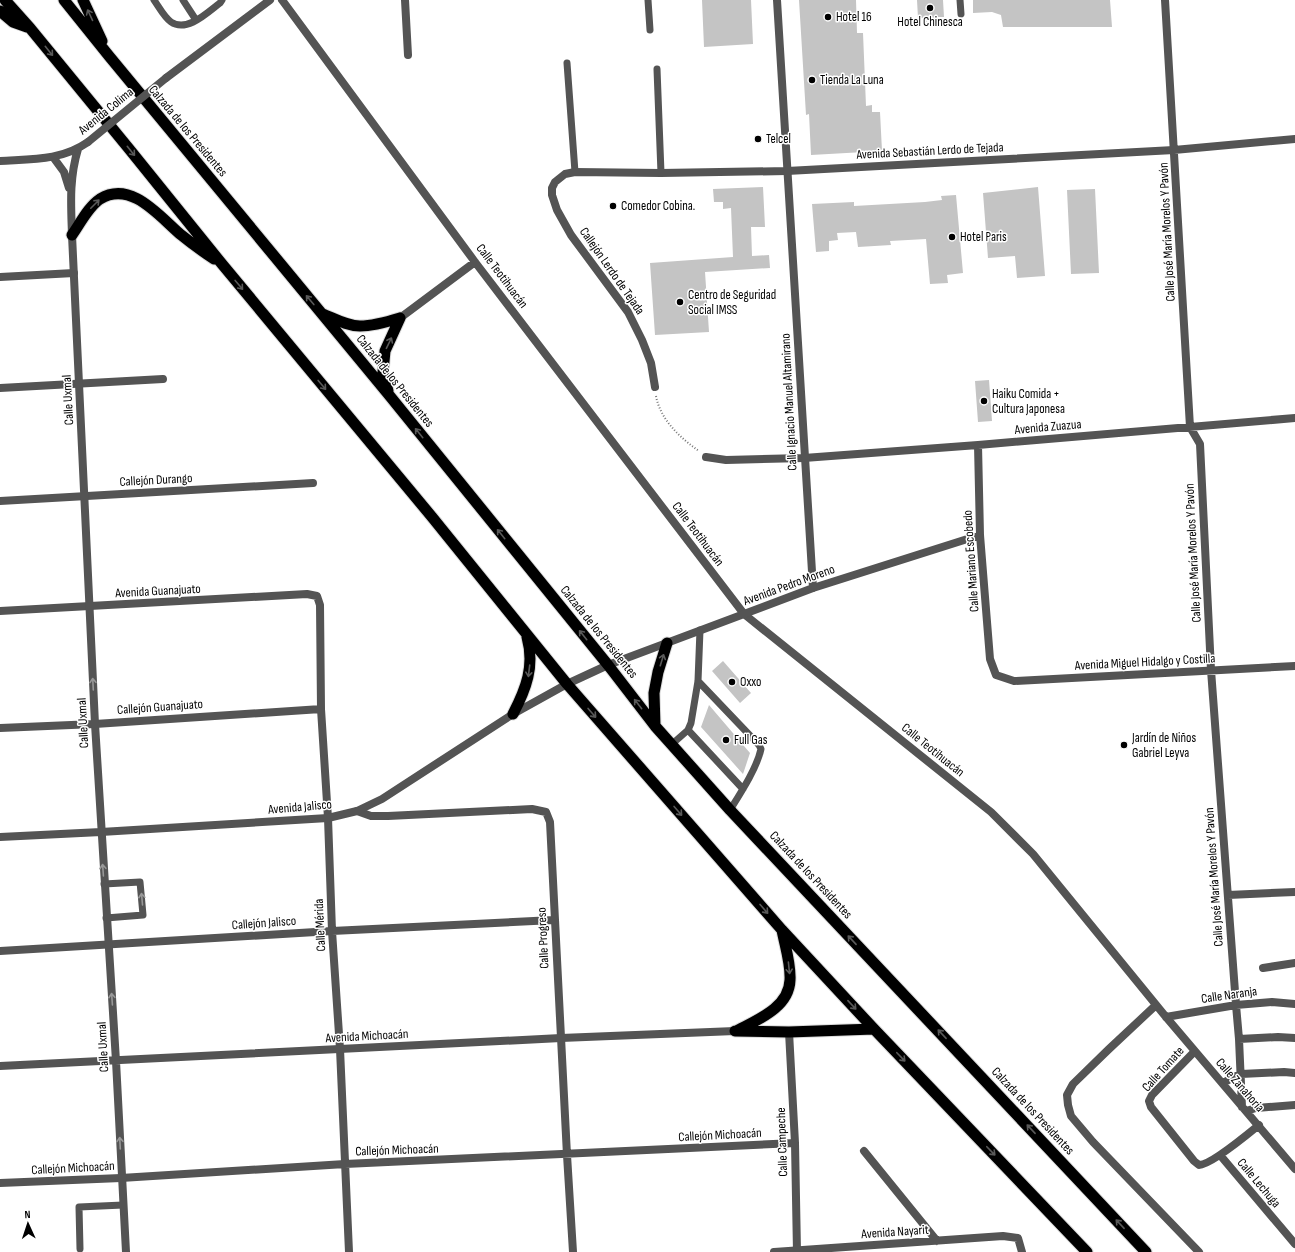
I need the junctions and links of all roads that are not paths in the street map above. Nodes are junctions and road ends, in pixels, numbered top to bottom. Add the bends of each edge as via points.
1 (5, 0) edge
2 (64, 0) edge
3 (83, 0) edge
4 (154, 0) edge
5 (183, 0) edge
6 (222, 0) edge
7 (270, 0) edge
8 (282, 0) edge
9 (405, 0) edge
10 (648, 0) edge
11 (777, 0) edge
12 (960, 0) edge
13 (1165, 0) edge
14 (0, 11) edge
15 (961, 14) dead end
16 (196, 20) junction
17 (30, 28) junction
18 (650, 30) dead end
19 (408, 55) dead end
20 (109, 56) junction
21 (567, 63) dead end
22 (657, 69) dead end
23 (1295, 139) edge
24 (78, 149) junction
25 (1174, 150) junction
26 (52, 157) junction
27 (0, 160) edge
28 (787, 171) junction
29 (575, 172) junction
30 (661, 173) junction
31 (565, 174) joint
32 (70, 193) junction
33 (72, 235) junction
34 (475, 262) junction
35 (222, 264) junction
36 (74, 273) junction
37 (0, 277) edge
38 (322, 314) junction
39 (400, 318) junction
40 (163, 379) dead end
41 (79, 384) junction
42 (655, 387) road end
43 (0, 388) edge
44 (389, 395) junction
45 (1295, 418) edge
46 (1190, 427) junction
47 (978, 445) junction
48 (706, 457) road end
49 (804, 458) junction
50 (313, 483) dead end
51 (84, 496) junction
52 (0, 501) edge
53 (980, 535) junction
54 (813, 588) junction
55 (317, 596) joint
56 (90, 607) junction
57 (0, 611) edge
58 (744, 614) junction
59 (700, 630) junction
60 (525, 632) junction
61 (667, 643) junction
62 (608, 665) junction
63 (1295, 666) edge
64 (1211, 670) junction
65 (996, 675) joint
66 (698, 680) junction
67 (567, 684) junction
68 (321, 709) junction
69 (513, 714) junction
70 (95, 724) junction
71 (655, 726) junction
72 (0, 728) edge
73 (688, 730) junction
74 (671, 746) junction
75 (743, 789) junction
76 (730, 810) junction
77 (357, 812) junction
78 (328, 818) junction
79 (101, 832) junction
80 (0, 836) edge
81 (104, 884) junction
82 (1295, 892) edge
83 (1228, 895) junction
84 (106, 918) junction
85 (554, 920) junction
86 (782, 930) junction
87 (332, 931) junction
88 (108, 945) junction
89 (0, 951) edge
90 (1295, 963) edge
91 (1263, 968) dead end
92 (1156, 1004) junction
93 (1295, 1004) edge
94 (1236, 1005) junction
95 (1166, 1017) junction
96 (874, 1029) junction
97 (735, 1031) junction
98 (789, 1032) junction
99 (561, 1038) junction
100 (1295, 1038) edge
101 (1239, 1039) junction
102 (340, 1049) junction
103 (1195, 1051) junction
104 (116, 1061) junction
105 (0, 1066) edge
106 (1295, 1072) edge
107 (1241, 1074) junction
108 (1222, 1084) junction
109 (1295, 1105) edge
110 (1244, 1109) junction
111 (1259, 1126) junction
112 (795, 1143) junction
113 (864, 1151) dead end
114 (566, 1155) junction
115 (1220, 1155) junction
116 (345, 1164) junction
117 (1295, 1169) edge
118 (121, 1178) junction
119 (0, 1183) edge
120 (123, 1205) junction
121 (937, 1240) junction
122 (1295, 1244) edge
123 (80, 1249) dead end
124 (797, 1251) edge
125 (126, 1252) edge
126 (349, 1252) edge
127 (573, 1252) edge
128 (774, 1252) edge
129 (1022, 1252) edge
130 (1088, 1252) edge
131 (1146, 1252) edge
132 (1199, 1252) edge

1 - 17 highway
2 - 20 highway, Calzada de los Presidentes
20 -> 3 highway
4 - 16 lane via 172,23 186,25
5 - 16 lane
6 - 16 lane
7 - 24 street, Avenida Colima, bridge via 166,78
8 - 34 street, Calle Teotihuacán
9 - 19 street
10 - 18 lane
11 - 28 street, Calle Ignacio Manuel Altamirano
12 - 15 lane
13 - 25 street, Calle José María Morelos Y Pavón
14 - 17 highway via 13,22
17 -> 35 highway
38 -> 20 highway, Calzada de los Presidentes
21 - 29 lane
22 - 30 lane
23 - 25 street, Avenida Sebastián Lerdo de Tejada
24 - 26 street, Avenida Colima
24 - 32 street, Calle Uxmal
25 - 28 street, Avenida Sebastián Lerdo de Tejada
25 - 46 street, Calle José María Morelos Y Pavón
26 - 27 street, Avenida Colima
26 - 32 street, Calle Uxmal via 64,172
28 - 30 street, Avenida Sebastián Lerdo de Tejada
28 - 49 street, Calle Ignacio Manuel Altamirano
29 - 30 street, Avenida Sebastián Lerdo de Tejada
29 - 31 street, Avenida Sebastián Lerdo de Tejada
31 - 42 street, Callejón Lerdo de Tejada via 552,188 557,210 571,235 628,312 651,363
32 - 33 street, Calle Uxmal
33 -> 35 highway via 99,200 110,194 124,194 142,200 194,246
33 - 36 street, Calle Uxmal
34 - 39 street
34 - 58 street, Calle Teotihuacán
35 -> 60 highway
36 - 37 street
36 - 41 street, Calle Uxmal
38 - 39 highway via 359,326
38 - 44 highway, Calzada de los Presidentes
44 -> 39 highway via 383,372 385,351
40 - 41 street
41 - 43 street
41 - 51 street, Calle Uxmal
62 -> 44 highway, Calzada de los Presidentes
45 - 46 street, Avenida Zuazua
46 - 47 street, Avenida Zuazua
46 - 64 street, Calle José María Morelos Y Pavón via 1200,444
47 - 49 street, Avenida Zuazua
47 - 53 street, Calle Mariano Escobedo
48 - 49 street via 726,460
49 - 54 street, Calle Ignacio Manuel Altamirano
50 - 51 street, Callejón Durango
51 - 52 street, Callejón Durango
51 - 56 street, Calle Uxmal
53 - 54 street, Avenida Pedro Moreno
53 - 65 street, Calle Mariano Escobedo via 990,659
54 - 58 street, Avenida Pedro Moreno
55 - 56 street, Avenida Guanajuato via 307,594
55 - 68 street, Calle Mérida via 320,605
56 - 57 street, Avenida Guanajuato
70 -> 56 street, Calle Uxmal
58 - 59 street, Avenida Pedro Moreno
58 - 92 street, Calle Teotihuacán via 991,812 1033,854
59 - 61 street, Avenida Pedro Moreno
59 - 66 lane
60 - 67 highway
60 -> 69 highway via 529,646 529,674
61 - 62 street, Avenida Pedro Moreno
71 -> 61 highway via 654,693
62 - 67 street, Avenida Pedro Moreno
71 -> 62 highway, Calzada de los Presidentes
63 - 64 street, Avenida Miguel Hidalgo y Costilla
64 - 65 street, Avenida Miguel Hidalgo y Costilla via 1014,681
64 - 83 street, Calle José María Morelos Y Pavón
66 - 73 lane
66 - 75 lane via 761,749
67 - 69 street, Avenida Jalisco
67 -> 86 highway
68 - 70 street, Callejón Guanajuato
68 - 78 street, Calle Mérida
69 - 77 street, Avenida Jalisco via 382,799
70 - 72 street, Callejón Guanajuato
70 - 79 street, Calle Uxmal
71 - 74 highway, Calzada de los Presidentes
73 - 74 lane
73 - 75 lane
74 - 76 highway, Calzada de los Presidentes
75 - 76 lane
131 -> 76 highway, Calzada de los Presidentes
77 - 78 street, Avenida Jalisco
77 - 85 street, Calle Progreso via 371,816 532,808 546,812 550,822
78 - 79 street, Avenida Jalisco
78 - 87 street, Calle Mérida
79 - 80 street, Avenida Jalisco
81 -> 79 street, Calle Uxmal
81 - 84 street, Calle Uxmal
84 -> 81 lane via 143,916 140,882
82 - 83 street
83 - 94 street, Calle José María Morelos Y Pavón
84 - 88 street, Calle Uxmal
85 - 87 street, Callejón Jalisco
85 - 99 street, Calle Progreso
86 -> 96 highway
86 -> 97 highway via 789,963 790,980 786,995 777,1007
87 - 88 street, Callejón Jalisco
87 - 102 street, Calle Mérida
88 - 89 street, Callejón Jalisco
104 -> 88 street, Calle Uxmal
90 - 91 street, Calle Naranja
92 - 95 street, Calle Teotihuacán
92 - 132 street via 1074,1084 1067,1095 1068,1105 1072,1116 1094,1142
93 - 94 street, Calle Naranja via 1272,1002
94 - 95 street, Calle Naranja
94 - 101 street, Calle José María Morelos Y Pavón
95 - 103 street, Calle Zanahoria
96 - 98 highway
96 -> 130 highway
97 - 98 highway
97 - 99 street, Avenida Michoacán
98 - 112 street, Calle Campeche
99 - 102 street, Avenida Michoacán
99 - 114 street, Calle Progreso
100 - 101 street
101 - 107 street, Calle José María Morelos Y Pavón
102 - 104 street, Avenida Michoacán
102 - 116 street, Calle Mérida
103 - 108 street, Calle Zanahoria
103 - 115 street, Calle Tomate via 1150,1098 1149,1103 1197,1164 1202,1165
104 - 105 street, Avenida Michoacán
118 -> 104 street, Calle Uxmal
106 - 107 street
107 - 108 street
107 - 110 street, Calle José María Morelos Y Pavón
108 - 110 street, Calle Zanahoria
109 - 110 street
110 - 111 street, Calle Zanahoria
111 - 115 street
111 - 117 street, Calle Zanahoria
112 - 114 street, Callejón Michoacán
112 - 124 street, Calle Campeche
113 - 121 street
114 - 116 street, Callejón Michoacán
114 - 127 street, Calle Progreso
115 - 122 street, Calle Lechuga
116 - 118 street, Callejón Michoacán
116 - 126 street, Calle Mérida
118 - 119 street, Callejón Michoacán
118 - 120 street, Calle Uxmal
120 - 123 lane via 79,1207
120 - 125 street, Calle Uxmal
121 - 124 street, Avenida Nayarit
121 - 129 street, Avenida Nayarit via 1003,1236 1018,1238
124 - 128 street, Avenida Nayarit

